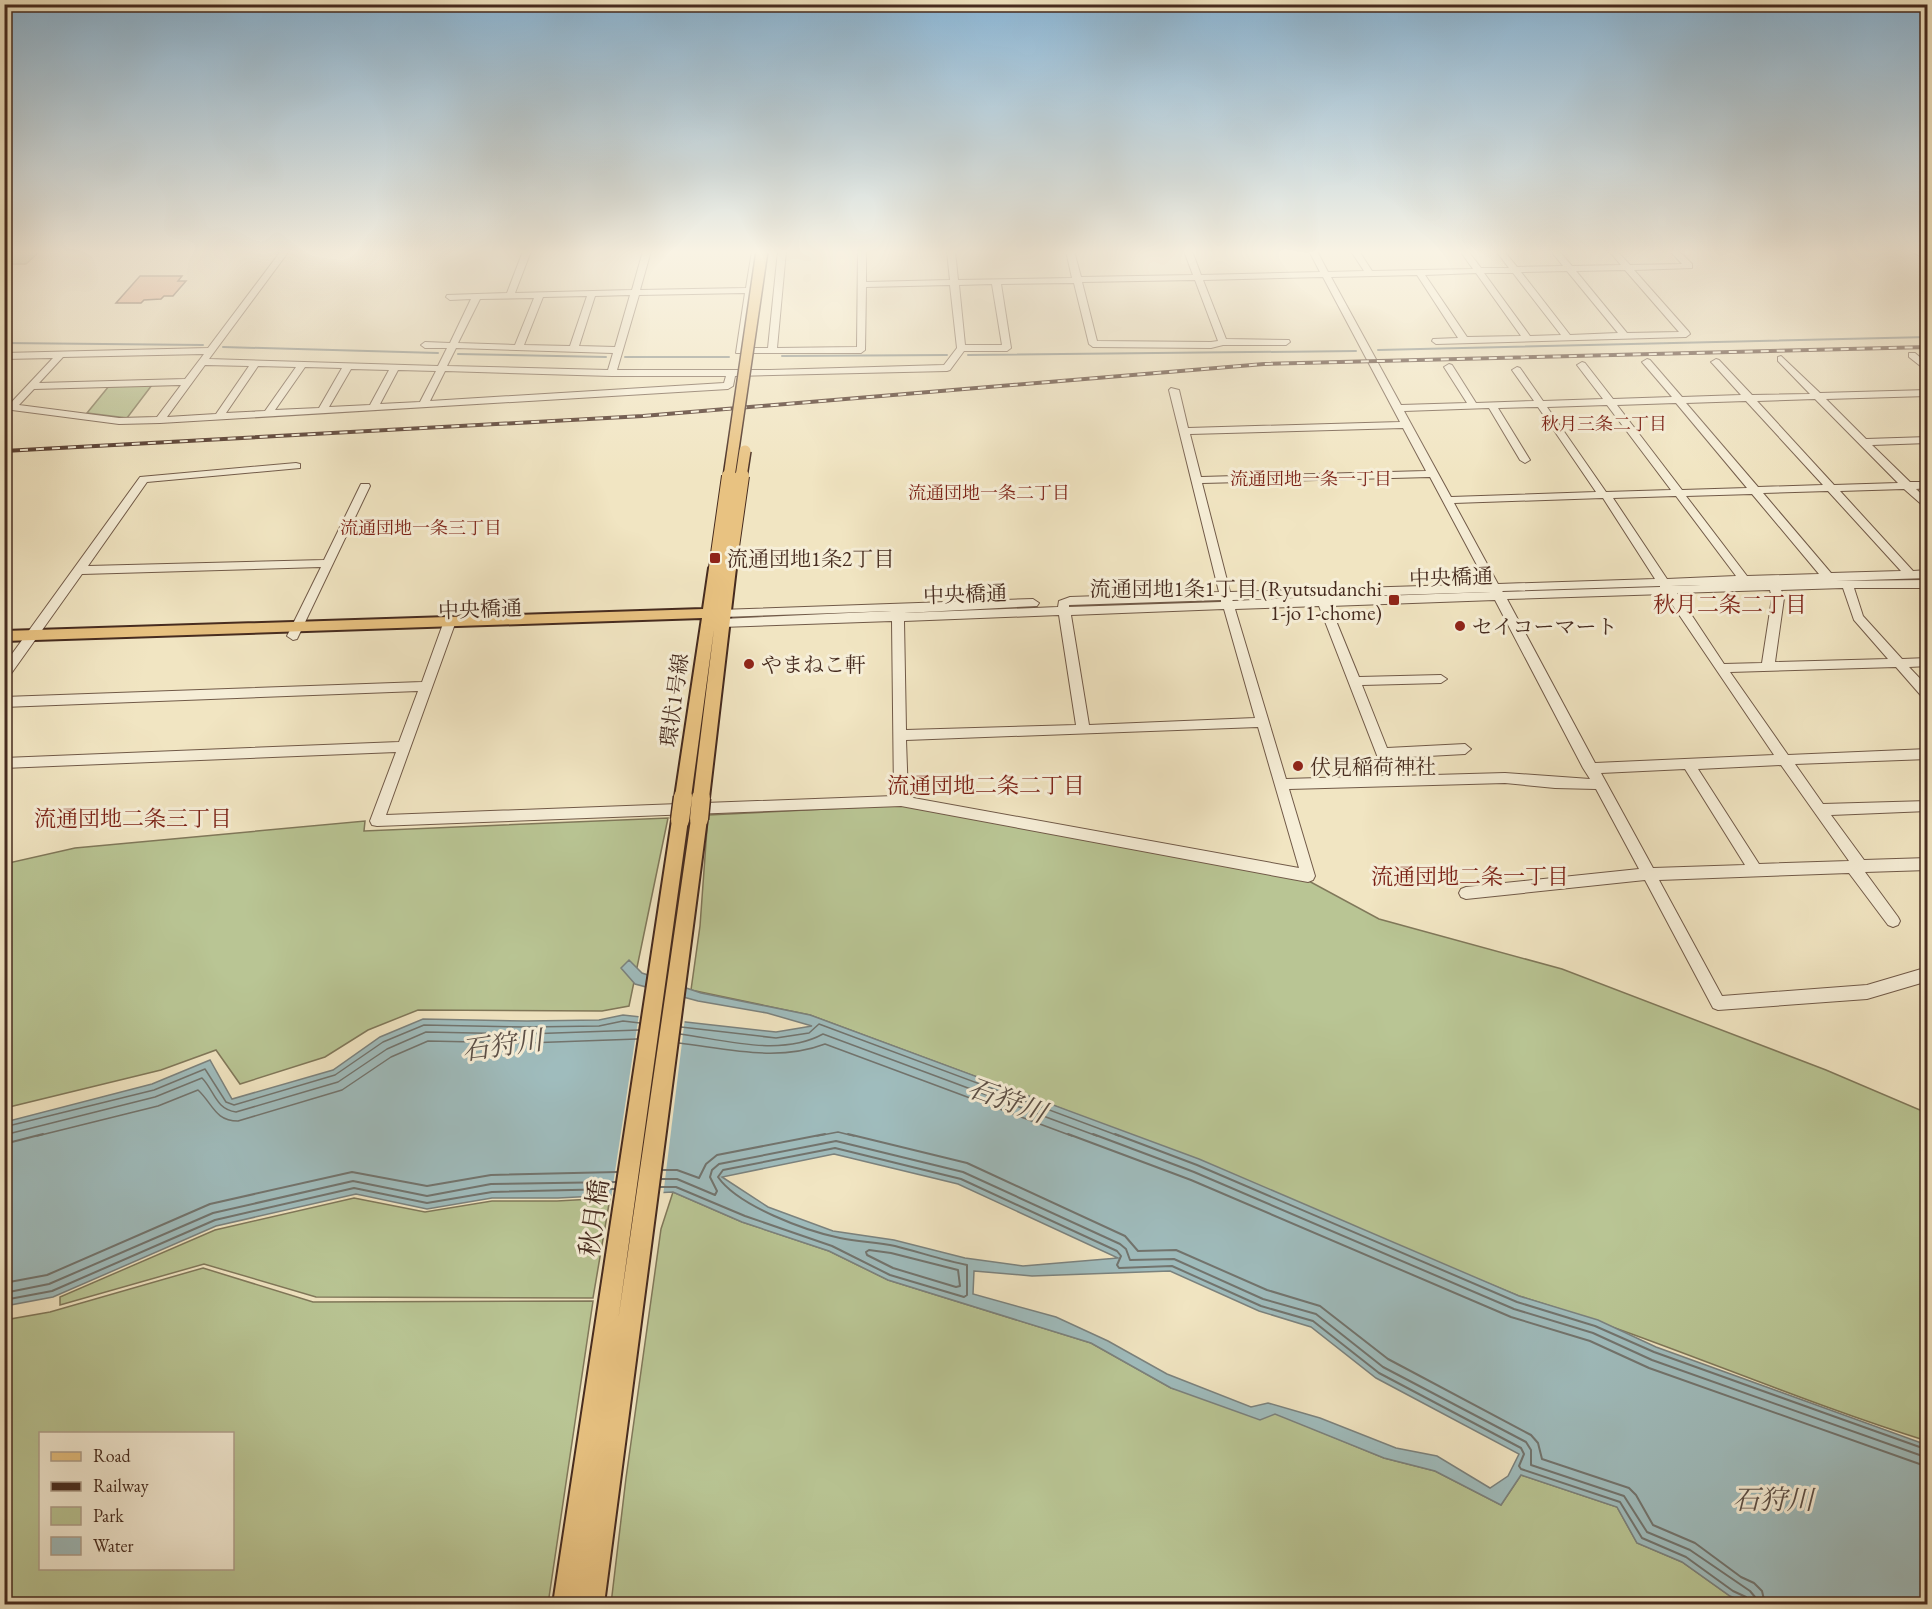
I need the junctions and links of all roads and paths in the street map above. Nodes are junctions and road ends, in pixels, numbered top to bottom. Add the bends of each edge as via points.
1 (229, 326) edge
2 (462, 326) edge
3 (527, 326) edge
4 (581, 326) edge
5 (625, 326) edge
6 (743, 326) edge
7 (753, 326) edge
8 (760, 326) edge
9 (774, 326) edge
10 (861, 326) edge
11 (959, 326) edge
12 (1003, 326) edge
13 (1088, 326) edge
14 (1217, 326) edge
15 (1354, 326) edge
16 (1455, 326) edge
17 (1518, 326) edge
18 (1559, 326) edge
19 (1617, 326) edge
20 (1679, 326) edge
21 (1625, 336) junction
22 (1567, 337) junction
23 (1527, 338) junction
24 (1464, 340) junction
25 (1436, 341) dead end
26 (1223, 342) junction
27 (1286, 342) dead end
28 (425, 345) dead end
29 (452, 346) junction
30 (518, 348) junction
31 (961, 348) junction
32 (573, 350) junction
33 (618, 350) junction
34 (210, 351) junction
35 (772, 351) junction
36 (60, 355) junction
37 (1912, 355) dead end
38 (4, 356) edge
39 (1781, 359) dead end
40 (202, 362) junction
41 (1647, 362) dead end
42 (1716, 362) dead end
43 (255, 364) junction
44 (302, 365) junction
45 (1582, 365) dead end
46 (348, 366) junction
47 (1449, 367) dead end
48 (395, 368) junction
49 (441, 369) junction
50 (1928, 369) edge
51 (1517, 370) dead end
52 (612, 373) junction
53 (731, 373) junction
54 (188, 382) junction
55 (31, 386) junction
56 (1174, 390) dead end
57 (1928, 393) edge
58 (1818, 396) junction
59 (1749, 399) junction
60 (1680, 400) junction
61 (1611, 402) junction
62 (424, 404) junction
63 (1542, 404) junction
64 (1473, 406) junction
65 (1492, 406) junction
66 (373, 408) junction
67 (1398, 408) junction
68 (322, 411) junction
69 (268, 414) junction
70 (219, 416) junction
71 (160, 420) junction
72 (1407, 425) junction
73 (1183, 431) junction
74 (1928, 440) edge
75 (1862, 442) junction
76 (1525, 460) dead end
77 (296, 466) dead end
78 (1433, 474) junction
79 (1196, 480) junction
80 (1928, 485) edge
81 (365, 486) dead end
82 (1906, 486) junction
83 (1832, 488) junction
84 (1757, 491) junction
85 (1680, 493) junction
86 (1605, 495) junction
87 (1448, 500) junction
88 (1928, 507) edge
89 (328, 563) junction
90 (722, 568) junction
91 (80, 570) junction
92 (1909, 573) junction
93 (1928, 574) edge
94 (1743, 578) junction
95 (1837, 581) junction
96 (1928, 584) edge
97 (1665, 586) junction
98 (1775, 587) junction
99 (1496, 592) junction
100 (1322, 597) junction
101 (1227, 601) junction
102 (1064, 606) junction
103 (898, 612) junction
104 (715, 619) junction
105 (448, 626) junction
106 (295, 631) junction
107 (4, 636) edge
108 (30, 640) junction
109 (4, 646) edge
110 (1928, 662) edge
111 (1900, 663) junction
112 (1768, 666) junction
113 (1723, 668) junction
114 (4, 675) edge
115 (1441, 679) dead end
116 (1356, 681) junction
117 (426, 686) junction
118 (1928, 696) edge
119 (4, 702) edge
120 (1262, 722) junction
121 (1083, 730) junction
122 (900, 735) junction
123 (405, 747) junction
124 (1465, 749) dead end
125 (1383, 753) junction
126 (1928, 753) edge
127 (1783, 758) junction
128 (4, 762) edge
129 (1688, 763) junction
130 (1590, 768) junction
131 (1394, 782) junction
132 (1281, 784) junction
133 (1600, 784) junction
134 (901, 801) junction
135 (1928, 806) edge
136 (1819, 810) junction
137 (688, 829) junction
138 (1928, 864) edge
139 (1857, 868) junction
140 (1755, 871) junction
141 (1649, 874) junction
142 (1466, 893) dead end
143 (1893, 921) dead end
144 (1928, 974) edge
145 (566, 1605) edge
146 (591, 1605) edge

1 - 34 street
2 - 29 street
3 - 30 street
4 - 32 street
5 - 33 street
6 - 35 street via 739,351
7 - 90 main road, bridge
8 - 90 main road, bridge
9 - 35 street
10 - 35 street via 861,350
11 - 31 street
12 - 31 street via 1007,348
13 - 26 street via 1093,344
14 - 26 street
15 - 67 street
16 - 24 street
17 - 23 street
18 - 22 street
19 - 21 street
20 - 21 street via 1686,334
21 - 22 street
22 - 23 street
23 - 24 street
24 - 25 street
26 - 27 street
28 - 29 street
29 - 30 street
29 - 49 street
30 - 32 street
31 - 53 street via 947,368
32 - 33 street
33 - 52 street
34 - 36 street
34 - 40 street
36 - 38 street
36 - 55 street
37 - 50 street
39 - 58 street
40 - 43 street
40 - 54 street
41 - 60 street
42 - 59 street
43 - 44 street
43 - 70 street
44 - 46 street
44 - 69 street
45 - 61 street
46 - 48 street
46 - 68 street
47 - 64 street
48 - 49 street
48 - 66 street
49 - 52 street
49 - 62 street
51 - 63 street
52 - 53 street
53 - 62 street via 728,386
54 - 55 street
54 - 71 street
55 - 71 street via 12,407 119,421
56 - 73 street
57 - 58 street
58 - 59 street
58 - 75 street
59 - 60 street
59 - 83 street
60 - 61 street
60 - 84 street
61 - 63 street
61 - 85 street
62 - 66 street
63 - 65 street
63 - 86 street
64 - 65 street
64 - 67 street
65 - 76 street
66 - 68 street
67 - 72 street
68 - 69 street
69 - 70 street
70 - 71 street
72 - 73 street
72 - 78 street
73 - 79 street
74 - 75 street
75 - 82 street
77 - 91 street via 144,479
78 - 79 street
78 - 87 street
79 - 101 street
80 - 82 street
81 - 89 street
82 - 83 street
82 - 88 street
83 - 84 street
83 - 92 street
84 - 85 street
84 - 95 street
85 - 86 street
85 - 94 street
86 - 87 street
86 - 97 street
87 - 99 street
89 - 91 street
89 - 106 street
90 - 104 main road, 環状1号線
91 - 108 street
92 - 93 street, 中央橋通
92 - 95 street, 中央橋通
94 - 95 street, 中央橋通
94 - 97 street, 中央橋通
95 - 96 street, 中央橋通
95 - 98 street, 中央橋通
95 - 111 street via 1858,617
97 - 98 street, 中央橋通
97 - 99 street, 中央橋通
97 - 113 street
98 - 112 street via 1778,598
99 - 100 street, 中央橋通
99 - 130 street
100 - 101 street, 中央橋通
100 - 116 street
101 - 102 street, 中央橋通
101 - 120 street
102 - 103 street, 中央橋通
102 - 121 street
103 - 104 street, 中央橋通
103 - 122 street
104 - 105 main road, 中央橋通
104 - 137 main road, 環状1号線, bridge via 701,798
104 - 137 main road, 環状1号線, bridge via 683,797
105 - 106 main road, 中央橋通
105 - 117 street
106 - 108 main road, 中央橋通
107 - 108 main road, 中央橋通
108 - 109 main road, 中央橋通
108 - 114 street
110 - 111 street
111 - 112 street
111 - 118 street
112 - 113 street
113 - 127 street
115 - 116 street
116 - 125 street
117 - 119 street
117 - 123 street
120 - 121 street
120 - 132 street
121 - 122 street
122 - 134 street
123 - 128 street
123 - 134 street via 377,821
124 - 125 street
125 - 131 street
126 - 127 street
127 - 129 street
127 - 136 street
129 - 130 street
129 - 140 street
130 - 133 street
131 - 132 street
131 - 133 street via 1505,778
132 - 134 street via 1308,876
133 - 141 street
135 - 136 street
136 - 139 street
137 - 145 main road, 秋月橋
137 - 146 main road
138 - 139 street
139 - 140 street
139 - 143 street
140 - 141 street
141 - 142 street
141 - 144 street via 1718,1003 1867,992

